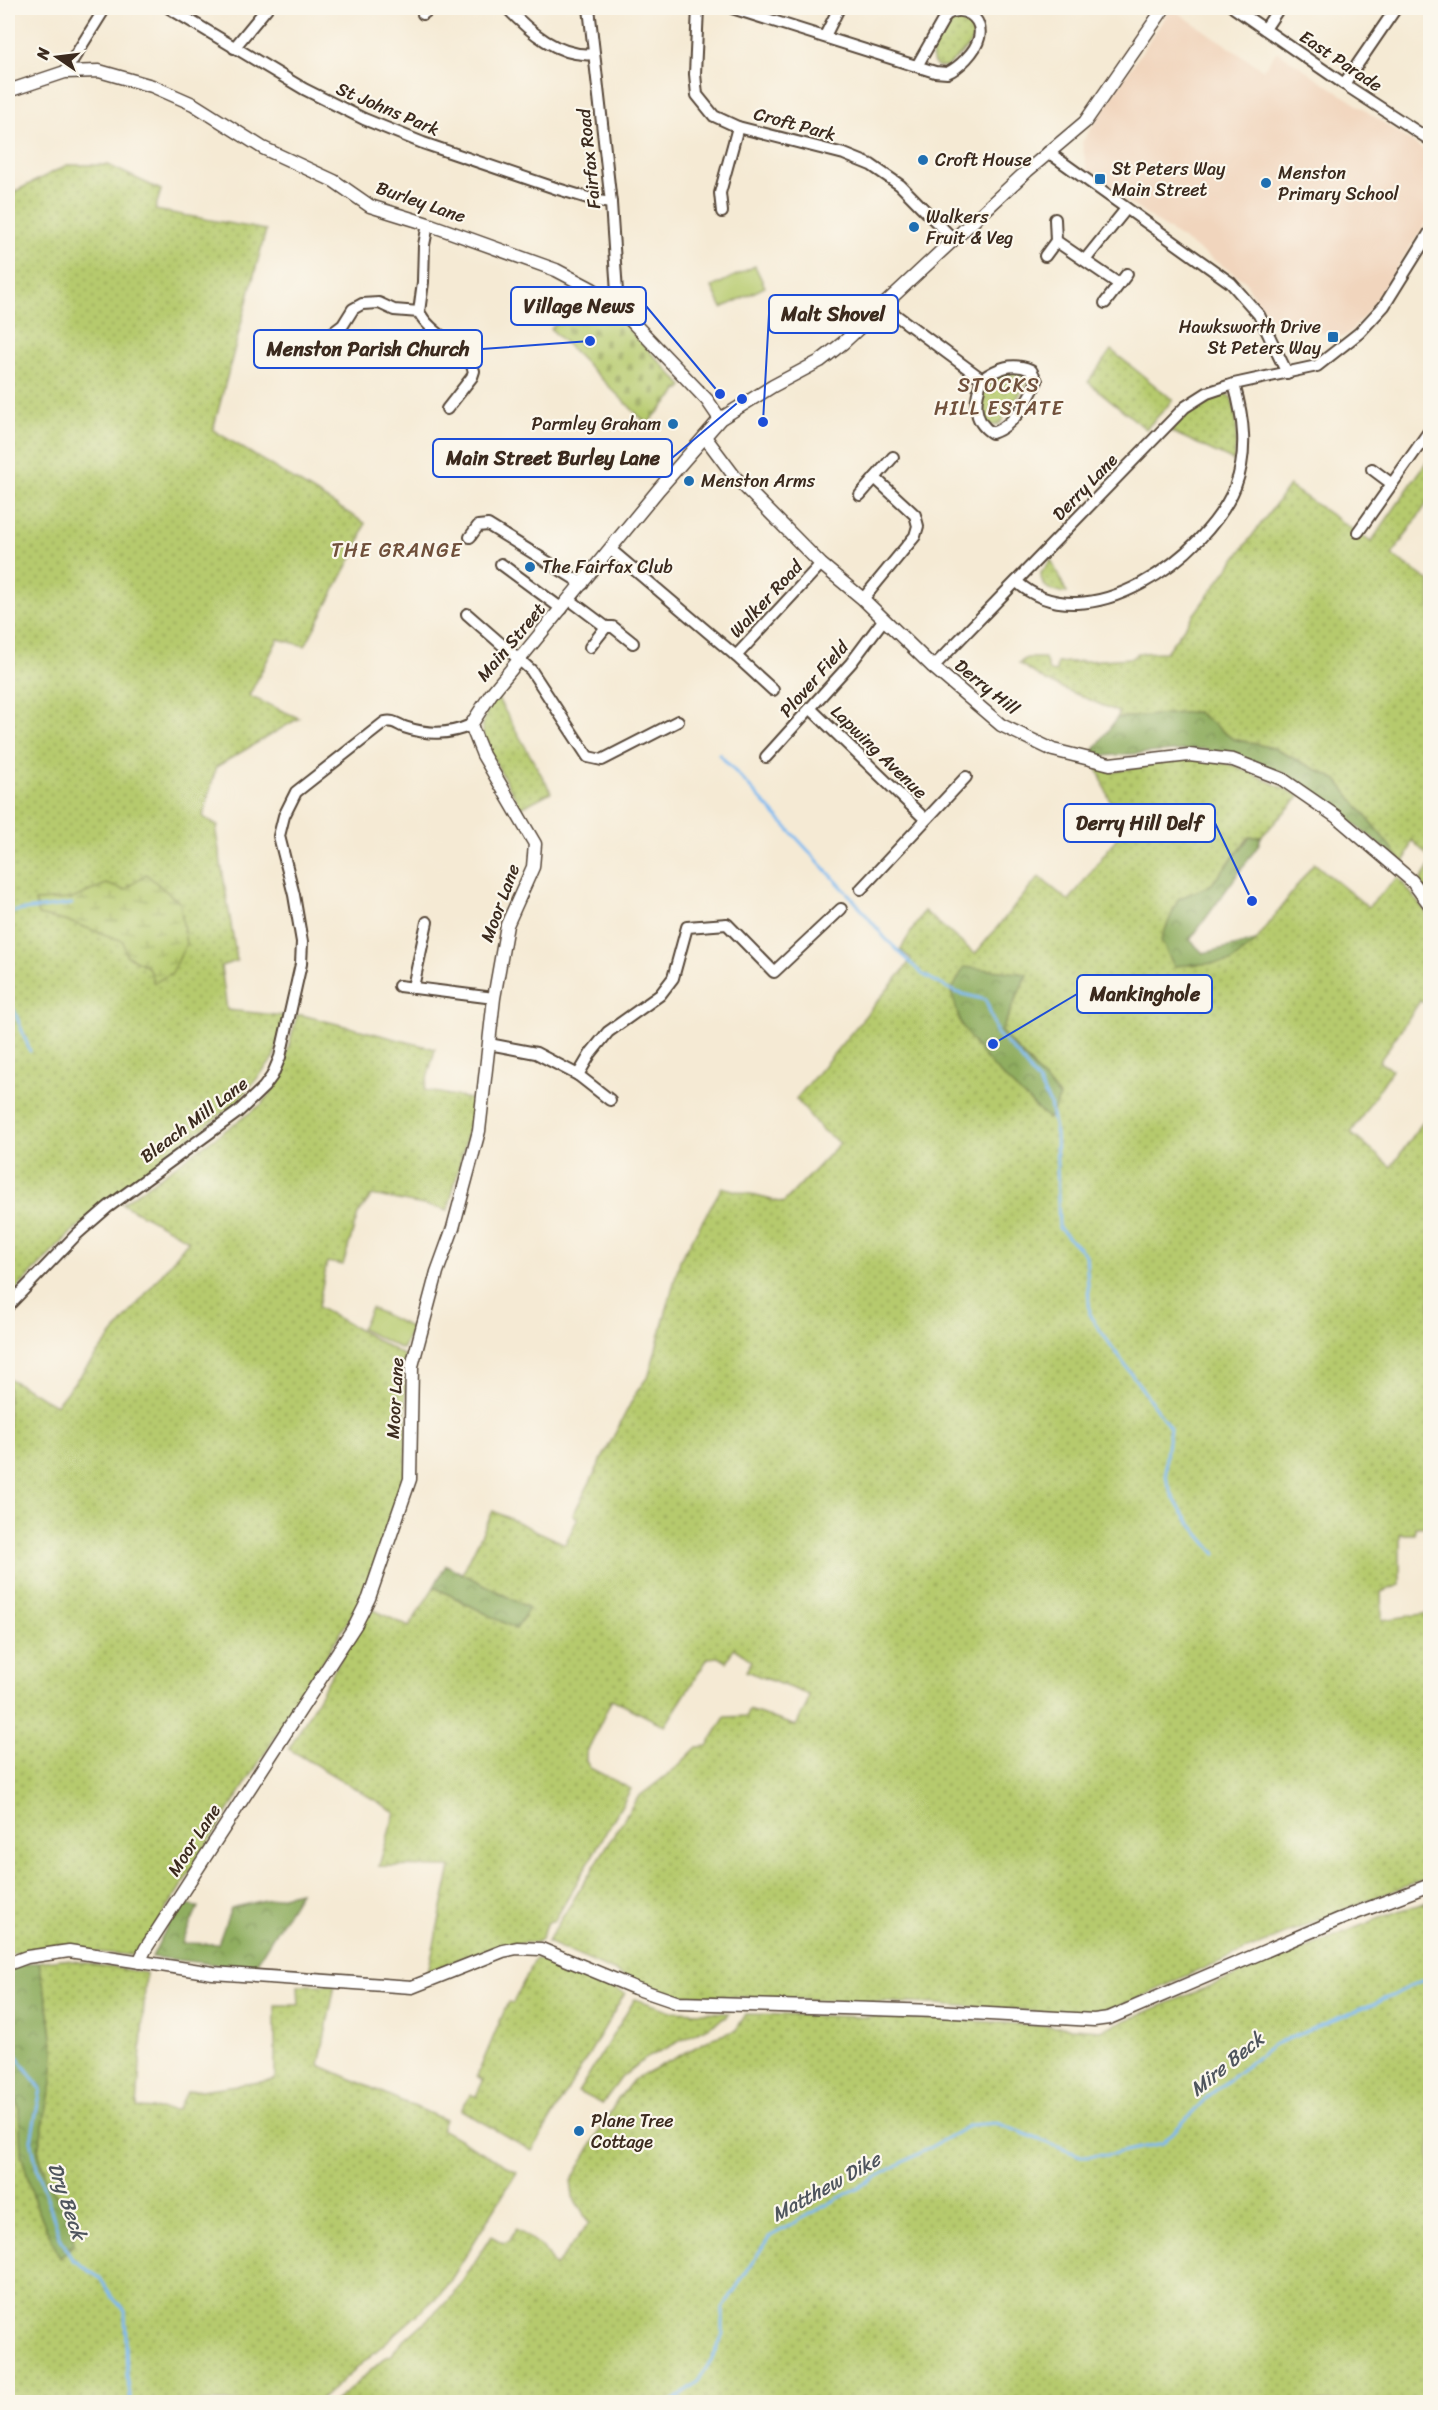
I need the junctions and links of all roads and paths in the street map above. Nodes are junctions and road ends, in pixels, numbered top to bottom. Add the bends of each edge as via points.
1 (105, 8) edge
2 (169, 8) edge
3 (267, 8) edge
4 (507, 8) edge
5 (589, 8) edge
6 (698, 8) edge
7 (732, 8) edge
8 (839, 8) edge
9 (1164, 8) edge
10 (1234, 8) edge
11 (1279, 8) edge
12 (1396, 8) edge
13 (1265, 29) junction
14 (825, 36) junction
15 (234, 48) junction
16 (594, 54) junction
17 (917, 66) junction
18 (65, 72) junction
19 (1344, 84) junction
20 (8, 91) edge
21 (738, 127) junction
22 (1431, 140) edge
23 (1048, 152) junction
24 (611, 203) junction
25 (1126, 209) junction
26 (722, 213) dead end
27 (1055, 219) dead end
28 (428, 224) junction
29 (1431, 232) edge
30 (953, 239) junction
31 (1056, 241) junction
32 (1045, 256) dead end
33 (1085, 260) junction
34 (1126, 274) dead end
35 (1119, 284) junction
36 (1105, 303) dead end
37 (885, 304) junction
38 (618, 307) junction
39 (419, 312) junction
40 (327, 341) dead end
41 (1287, 373) junction
42 (982, 379) junction
43 (1234, 384) junction
44 (447, 409) dead end
45 (720, 419) junction
46 (1431, 430) edge
47 (705, 437) junction
48 (893, 457) dead end
49 (1372, 469) dead end
50 (875, 478) junction
51 (1392, 484) junction
52 (860, 495) dead end
53 (1358, 532) dead end
54 (470, 537) dead end
55 (610, 549) junction
56 (501, 564) dead end
57 (820, 564) junction
58 (1017, 582) junction
59 (583, 584) junction
60 (863, 598) junction
61 (566, 605) junction
62 (467, 614) dead end
63 (884, 619) junction
64 (606, 627) junction
65 (633, 643) dead end
66 (590, 648) dead end
67 (736, 656) junction
68 (520, 659) junction
69 (933, 667) junction
70 (773, 690) dead end
71 (810, 709) junction
72 (678, 721) dead end
73 (471, 725) junction
74 (766, 757) dead end
75 (966, 777) dead end
76 (926, 819) junction
77 (861, 889) dead end
78 (1431, 905) edge
79 (841, 909) dead end
80 (427, 922) dead end
81 (399, 986) dead end
82 (412, 987) junction
83 (494, 998) junction
84 (489, 1044) junction
85 (578, 1075) junction
86 (610, 1100) dead end
87 (8, 1306) edge
88 (1431, 1885) edge
89 (140, 1962) junction
90 (8, 1964) edge

1 - 18 street
2 - 15 street, St Johns Park
3 - 15 street
4 - 16 street via 544,40 582,56
5 - 16 street, Fairfax Road
6 - 21 street, Croft Park via 697,95 714,116
7 - 14 street
8 - 14 street
9 - 23 street, Main Street via 1085,122
10 - 13 street, East Parade
11 - 13 street
12 - 19 street
13 - 19 street, East Parade
14 - 17 street
15 - 24 street, St Johns Park via 304,90 364,119 433,147
16 - 24 street, Fairfax Road
17 - 17 street via 947,74 952,71 977,44 980,28 974,18 961,10 945,15
18 - 20 street, Burley Lane
18 - 28 street, Burley Lane via 99,71 152,86 193,104 370,206
19 - 22 street, East Parade
21 - 26 street via 720,193
21 - 30 street, Croft Park via 843,154 876,168 900,185
23 - 25 street
23 - 30 street, Main Street
24 - 38 street, Fairfax Road
25 - 33 street
25 - 41 street via 1231,283 1259,315
27 - 31 street
28 - 38 street, Burley Lane via 556,270
28 - 39 street
29 - 41 street, Derry Lane via 1384,306 1359,333 1317,366
30 - 37 street, Main Street
31 - 32 street
31 - 33 street
33 - 35 street
34 - 35 street
35 - 36 street
37 - 42 street
37 - 45 street, Main Street via 820,361
38 - 45 street, Burley Lane via 707,400
39 - 40 street via 394,310 379,303 362,304 353,309
39 - 44 street via 429,328 457,347 473,368 472,377
41 - 43 street, Derry Lane
42 - 42 street via 975,398 977,419 992,433 1003,429 1028,399 1036,381 1031,370 1020,365 994,370
43 - 58 street, Derry Lane via 1207,393 1185,407
43 - 58 street via 1244,425 1234,488 1211,525 1175,561 1137,587 1094,601 1055,601 1028,592
45 - 47 street, Main Street
46 - 51 street
47 - 55 street, Main Street
47 - 57 street, Derry Hill via 735,477
48 - 50 street
49 - 51 street
50 - 52 street
50 - 60 street via 915,515 918,526 915,536
51 - 53 street
54 - 59 street via 478,526 488,525
55 - 59 street, Main Street
55 - 67 street
56 - 61 street
57 - 60 street, Derry Hill
57 - 67 street, Walker Road
58 - 69 street, Derry Lane
59 - 61 street, Main Street
60 - 63 street, Derry Hill
61 - 64 street
61 - 68 street, Main Street
62 - 68 street
63 - 69 street, Derry Hill
63 - 71 street, Plover Field
64 - 65 street via 613,627
64 - 66 street
67 - 70 street
68 - 72 street via 588,757 602,760
68 - 73 street, Main Street
69 - 78 street, Derry Hill via 1001,724 1053,750 1110,764 1189,755 1233,760 1282,779 1354,831 1412,881
71 - 74 street, Plover Field
71 - 76 street, Lapwing Avenue
73 - 83 street, Moor Lane via 483,755 535,844 533,867 507,926
73 - 87 street, Bleach Mill Lane via 436,734 386,722 296,792 279,836 294,895 302,964 272,1076 238,1112 77,1234
75 - 76 street
76 - 77 street
79 - 85 street via 774,972 727,924 687,927 673,978 660,995 608,1032
80 - 82 street
81 - 82 street
82 - 83 street
83 - 84 street, Moor Lane
84 - 85 street via 536,1053
84 - 89 street, Moor Lane via 479,1131 412,1366 410,1479 369,1598
85 - 86 street
88 - 89 street via 1340,1919 1109,2018 1094,2020 679,2003 541,1949 503,1951 412,1988 213,1973
89 - 90 street via 69,1951

